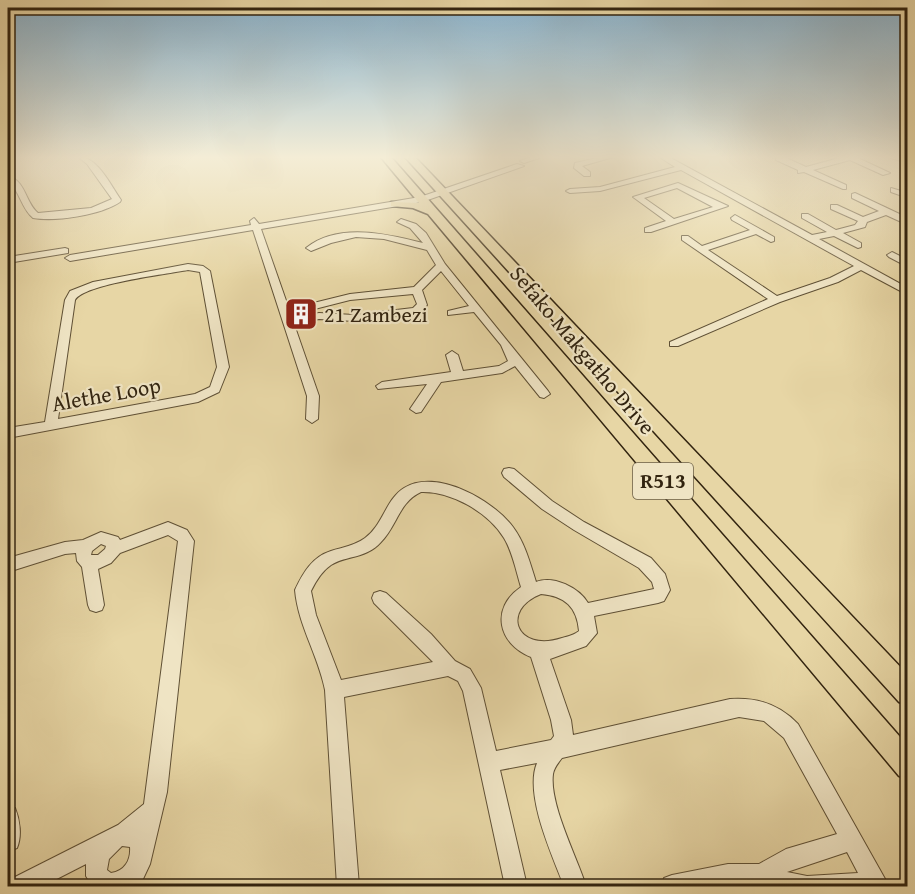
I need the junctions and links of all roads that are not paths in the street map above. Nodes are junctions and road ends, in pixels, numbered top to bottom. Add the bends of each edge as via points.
1 (420, 197) edge
2 (23, 198) edge
3 (115, 198) edge
4 (416, 198) edge
5 (417, 198) edge
6 (449, 198) edge
7 (639, 198) edge
8 (703, 198) edge
9 (739, 198) edge
10 (858, 198) edge
11 (743, 200) junction
12 (395, 204) junction
13 (721, 207) junction
14 (834, 207) dead end
15 (886, 212) junction
16 (437, 216) junction
17 (805, 216) dead end
18 (735, 218) dead end
19 (863, 220) junction
20 (328, 221) dead end
21 (401, 222) dead end
22 (673, 222) junction
23 (908, 222) edge
24 (256, 224) junction
25 (648, 230) dead end
26 (757, 231) junction
27 (836, 232) junction
28 (336, 237) junction
29 (685, 238) dead end
30 (813, 238) junction
31 (771, 239) dead end
32 (858, 245) dead end
33 (311, 248) dead end
34 (430, 248) junction
35 (701, 249) junction
36 (68, 254) junction
37 (892, 255) dead end
38 (8, 261) edge
39 (908, 264) edge
40 (441, 265) junction
41 (862, 266) junction
42 (8, 268) edge
43 (874, 273) junction
44 (450, 276) junction
45 (427, 277) junction
46 (834, 280) junction
47 (905, 288) edge
48 (417, 290) junction
49 (776, 300) junction
50 (477, 308) junction
51 (452, 314) dead end
52 (288, 317) junction
53 (674, 344) dead end
54 (512, 354) junction
55 (452, 355) dead end
56 (458, 375) junction
57 (437, 378) junction
58 (382, 386) dead end
59 (544, 394) dead end
60 (416, 409) dead end
61 (312, 419) dead end
62 (51, 426) junction
63 (8, 433) edge
64 (509, 473) dead end
65 (88, 554) junction
66 (8, 565) edge
67 (530, 589) junction
68 (380, 598) dead end
69 (96, 605) dead end
70 (584, 612) junction
71 (538, 651) junction
72 (449, 667) junction
73 (334, 690) junction
74 (908, 693) edge
75 (557, 749) junction
76 (489, 762) junction
77 (908, 767) edge
78 (153, 810) junction
79 (8, 815) edge
80 (118, 837) junction
81 (9, 840) dead end
82 (852, 840) junction
83 (67, 862) junction
84 (95, 869) junction
85 (139, 870) edge
86 (761, 875) junction
87 (684, 885) edge
88 (876, 885) edge
89 (21, 886) edge
90 (115, 886) edge
91 (348, 886) edge
92 (516, 886) edge
93 (574, 886) edge
94 (805, 886) edge
95 (810, 886) edge

1 - 16 main road, Sefako Makgatho Drive / R513
2 - 3 street via 36,216 97,209 114,204
4 - 24 street
5 - 12 street
6 - 74 main road, Sefako Makgatho Drive / R513
7 - 22 street
8 - 13 street
9 - 11 street
10 - 15 street
11 - 13 street
11 - 30 street
12 - 16 main road via 419,206
12 - 24 street
13 - 22 street
14 - 19 street
15 - 19 street
15 - 23 street
16 - 77 main road, Sefako Makgatho Drive / R513
17 - 27 street
18 - 26 street
19 - 27 street via 861,226
20 - 28 street
21 - 34 street via 419,231
22 - 25 street
24 - 36 street
24 - 52 street
26 - 31 street
26 - 35 street
27 - 30 street
27 - 32 street
28 - 33 street
28 - 34 street via 373,233
29 - 35 street
30 - 41 street
34 - 40 street
35 - 49 street
36 - 38 street
36 - 42 street
37 - 39 street
40 - 44 street
40 - 45 street
41 - 43 street
41 - 46 street
43 - 46 street
43 - 47 street
44 - 45 street
44 - 50 street
45 - 48 street
46 - 49 street
48 - 52 street via 343,298
48 - 52 street via 422,305 416,311 354,318
49 - 53 street
50 - 51 street
50 - 54 street
52 - 61 street via 314,396
54 - 56 street via 514,362 508,367
54 - 59 street
55 - 56 street
56 - 57 street
57 - 58 street
57 - 60 street
62 - 62 street, Alethe Loop via 188,401 211,392 223,367 205,271 188,267 97,284 74,293
62 - 63 street, Alethe Loop
64 - 70 street via 547,505 645,563 659,579 662,590 658,596
65 - 66 street via 64,548
65 - 69 street
65 - 78 street via 96,540 113,541 114,548 168,528 182,534 186,541
67 - 70 street via 552,587 563,591
67 - 71 street via 514,602 509,622 512,633 527,648
67 - 73 street via 516,546 500,522 448,489 426,485 407,492 373,541 321,561 303,590 306,613 331,670
68 - 72 street
70 - 71 street via 588,633 585,637 548,652
71 - 75 street via 561,720 564,739
72 - 73 street
72 - 76 street via 464,675 472,688
73 - 91 street
75 - 76 street
75 - 82 street via 730,708 760,708 784,722 791,731
75 - 93 street via 542,777
76 - 92 street
78 - 80 street
78 - 85 street
79 - 81 street
80 - 83 street
80 - 84 street via 100,852
80 - 85 street via 134,836 139,840
82 - 86 street via 786,860
82 - 88 street
83 - 84 street
83 - 89 street
84 - 90 street via 101,882
85 - 90 street
86 - 87 street via 738,874
86 - 94 street
88 - 95 street

